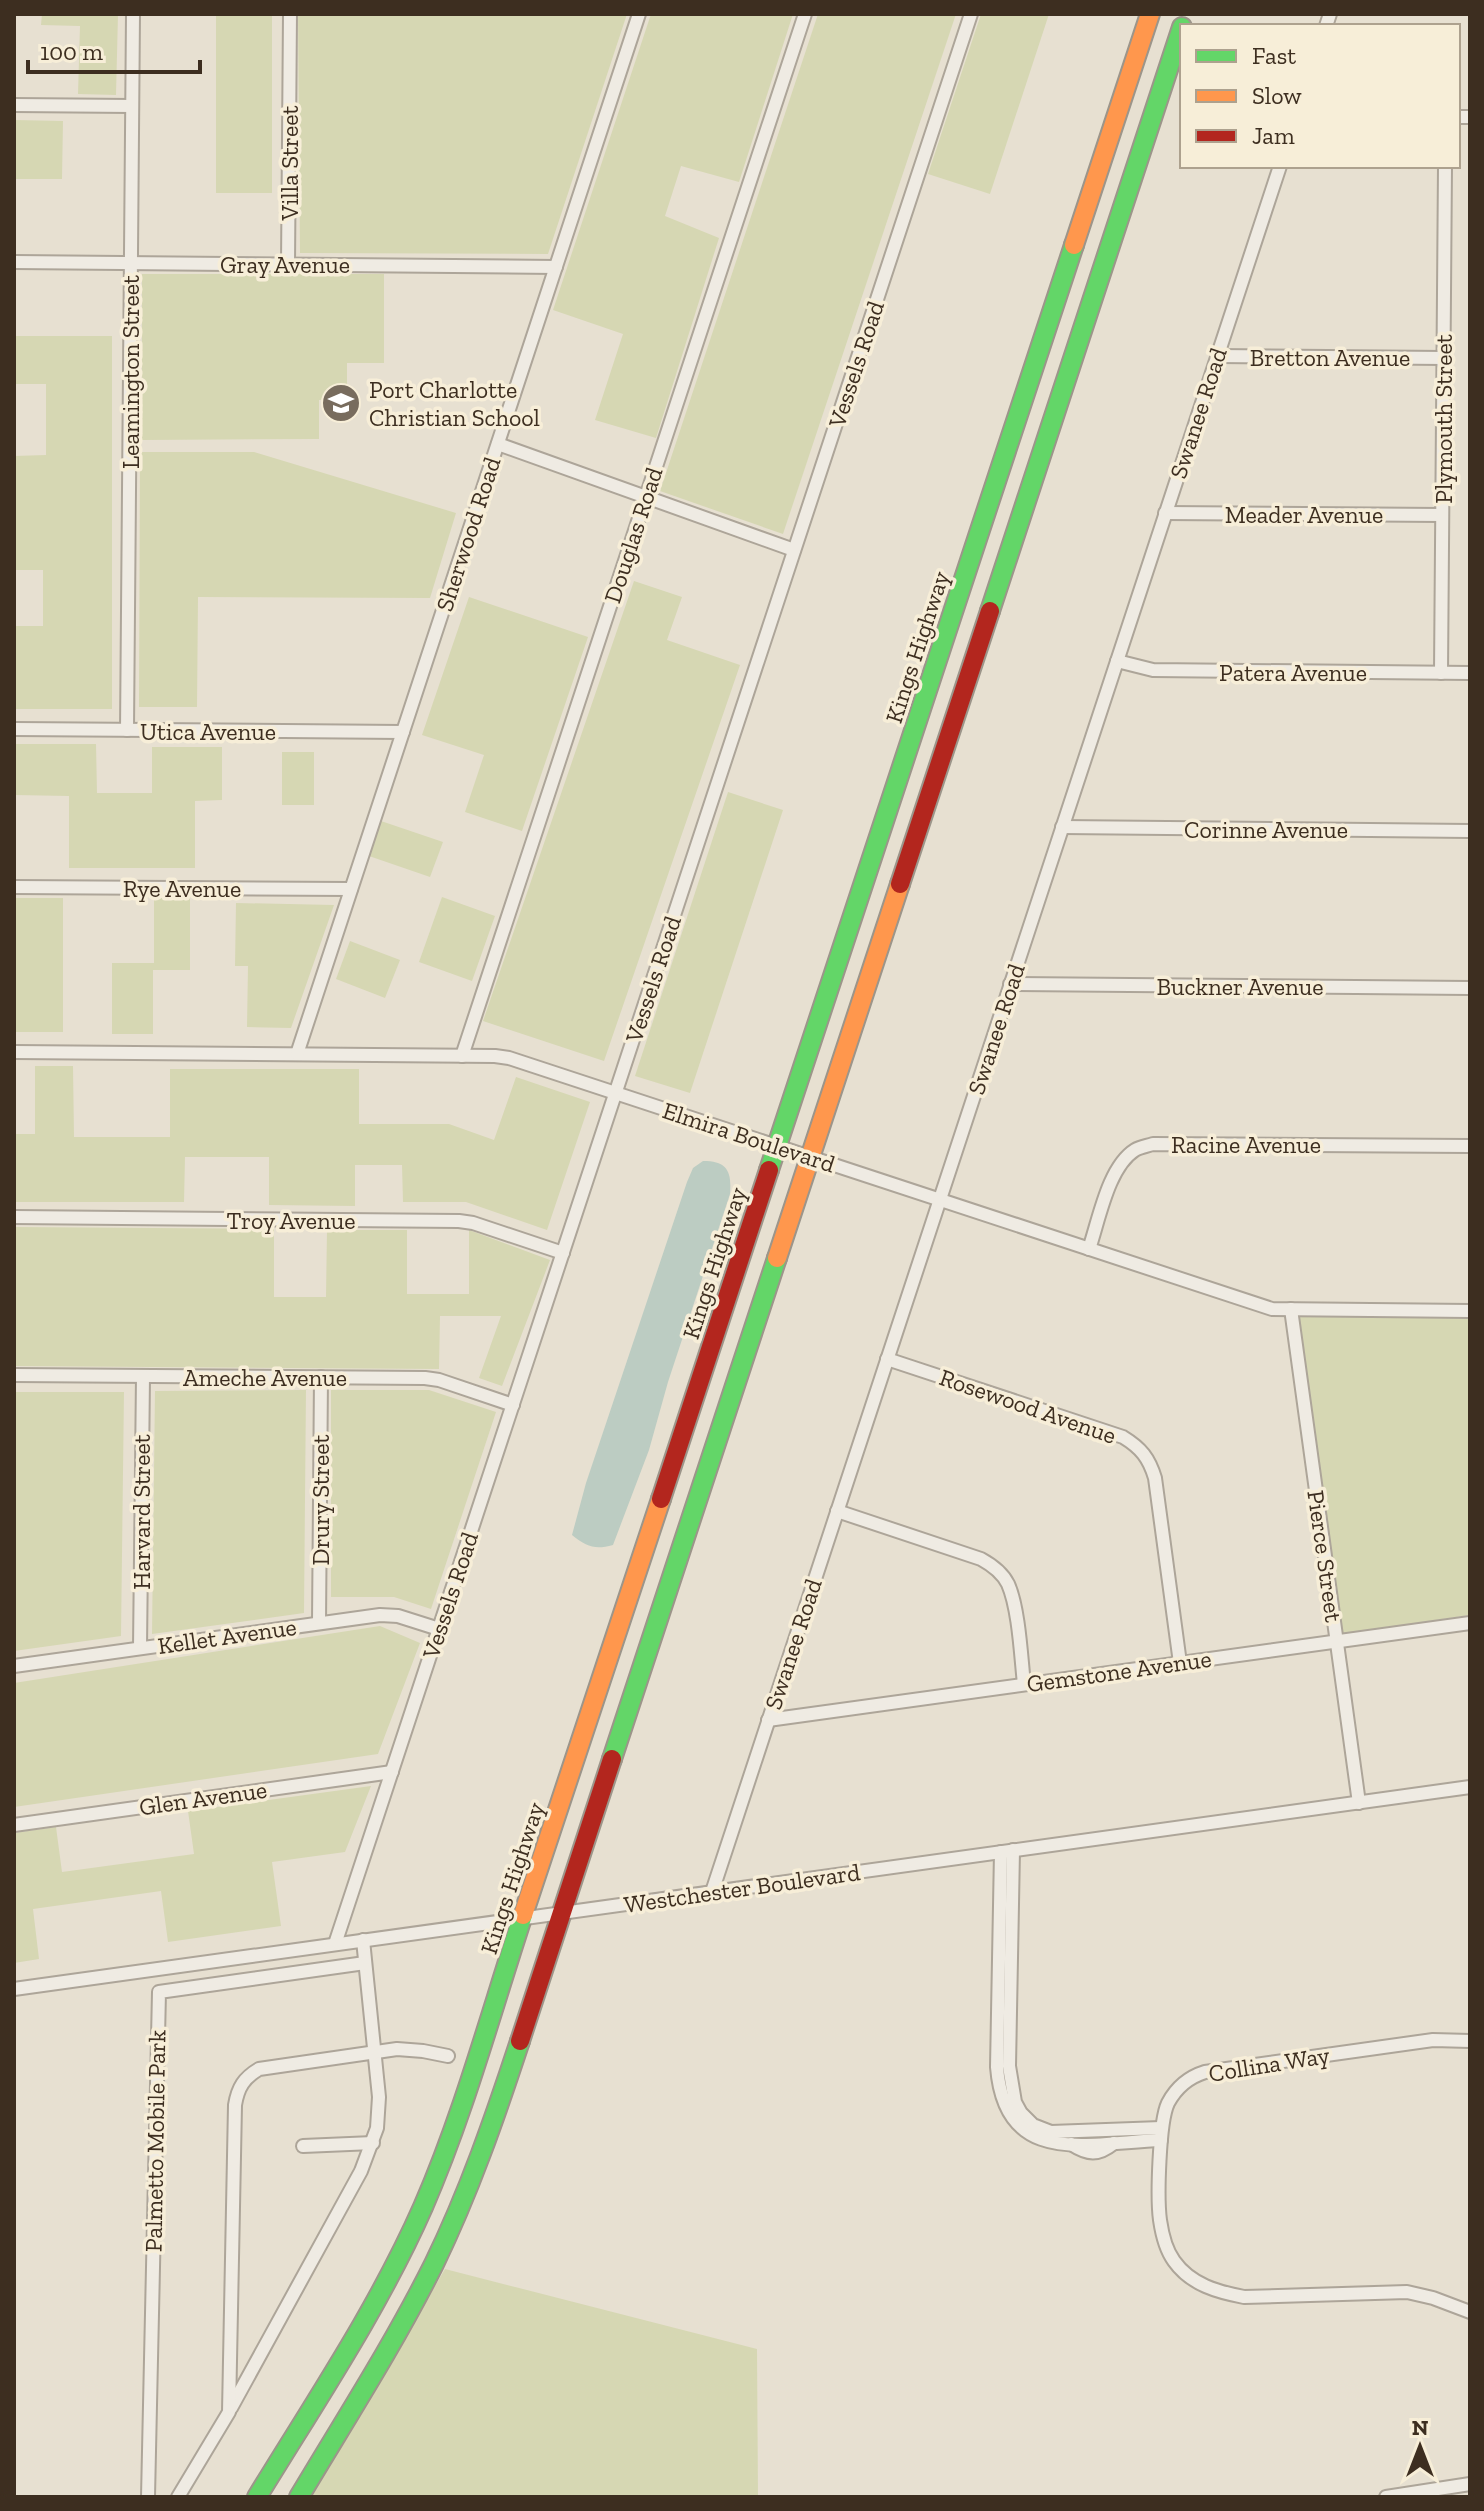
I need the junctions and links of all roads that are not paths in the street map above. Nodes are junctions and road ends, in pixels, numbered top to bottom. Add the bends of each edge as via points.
1 (133, 14) edge
2 (290, 14) edge
3 (639, 14) edge
4 (805, 14) edge
5 (971, 14) edge
6 (1150, 14) edge
7 (1180, 32) edge
8 (14, 105) edge
9 (132, 106) junction
10 (1279, 168) edge
11 (1445, 168) edge
12 (14, 262) edge
13 (131, 263) junction
14 (288, 264) junction
15 (556, 267) junction
16 (1217, 356) junction
17 (1444, 358) junction
18 (498, 444) junction
19 (646, 497) junction
20 (1165, 513) junction
21 (1442, 515) junction
22 (794, 550) junction
23 (1117, 661) junction
24 (1441, 673) junction
25 (1470, 673) edge
26 (14, 729) edge
27 (127, 730) junction
28 (403, 732) junction
29 (1062, 827) junction
30 (1470, 831) edge
31 (14, 887) edge
32 (351, 889) junction
33 (1010, 984) junction
34 (1470, 988) edge
35 (14, 1052) edge
36 (297, 1054) junction
37 (462, 1056) junction
38 (615, 1093) junction
39 (778, 1146) junction
40 (1470, 1146) edge
41 (810, 1157) junction
42 (940, 1200) junction
43 (14, 1217) edge
44 (1089, 1249) junction
45 (563, 1253) junction
46 (1291, 1309) junction
47 (1470, 1311) edge
48 (887, 1359) junction
49 (14, 1375) edge
50 (143, 1376) junction
51 (321, 1377) junction
52 (513, 1405) junction
53 (837, 1511) junction
54 (319, 1623) junction
55 (1470, 1623) edge
56 (439, 1629) junction
57 (1336, 1642) junction
58 (140, 1648) junction
59 (1180, 1663) junction
60 (14, 1666) edge
61 (1024, 1684) junction
62 (768, 1720) junction
63 (392, 1772) junction
64 (1470, 1787) edge
65 (1359, 1803) junction
66 (14, 1825) edge
67 (1007, 1851) junction
68 (712, 1892) junction
69 (562, 1912) junction
70 (524, 1918) junction
71 (363, 1940) junction
72 (335, 1944) junction
73 (365, 1963) junction
74 (14, 1989) edge
75 (1470, 2041) edge
76 (374, 2053) junction
77 (448, 2056) dead end
78 (1022, 2121) junction
79 (1161, 2134) junction
80 (1121, 2138) junction
81 (373, 2143) junction
82 (303, 2146) dead end
83 (1470, 2312) edge
84 (229, 2412) junction
85 (1470, 2484) edge
86 (148, 2497) edge
87 (178, 2497) edge
88 (257, 2497) edge
89 (299, 2497) edge
90 (1386, 2497) edge

1 - 9 street, Leamington Street
2 - 14 street, Villa Street
3 - 15 street, Sherwood Road
4 - 19 street, Douglas Road
5 - 22 street, Vessels Road
6 - 39 main road, Kings Highway
7 - 41 main road
8 - 9 street
9 - 13 street, Leamington Street
10 - 16 street, Swanee Road
11 - 17 street, Plymouth Street
12 - 13 street, Gray Avenue
13 - 14 street, Gray Avenue
13 - 27 street, Leamington Street
14 - 15 street, Gray Avenue
15 - 18 street, Sherwood Road
16 - 17 street, Bretton Avenue
16 - 20 street, Swanee Road
17 - 21 street, Plymouth Street
18 - 19 street
18 - 28 street, Sherwood Road
19 - 22 street
19 - 37 street, Douglas Road
20 - 21 street, Meader Avenue
20 - 23 street, Swanee Road
21 - 24 street, Plymouth Street
22 - 38 street, Vessels Road
23 - 24 street, Patera Avenue via 1153,670
23 - 29 street, Swanee Road
24 - 25 street, Patera Avenue
26 - 27 street, Utica Avenue
27 - 28 street, Utica Avenue
28 - 32 street, Sherwood Road
29 - 30 street, Corinne Avenue
29 - 33 street, Swanee Road
31 - 32 street, Rye Avenue
32 - 36 street, Sherwood Road
33 - 34 street, Buckner Avenue
33 - 42 street, Swanee Road
35 - 36 street, Elmira Boulevard
36 - 37 street, Elmira Boulevard
37 - 38 street, Elmira Boulevard via 509,1058
38 - 39 street, Elmira Boulevard
38 - 45 street, Vessels Road
39 - 41 street, Elmira Boulevard
39 - 70 main road, Kings Highway
40 - 44 street, Racine Avenue via 1153,1144 1122,1161
41 - 42 street, Elmira Boulevard
41 - 69 main road
42 - 44 street, Elmira Boulevard
42 - 48 street, Swanee Road
43 - 45 street, Troy Avenue via 459,1221
44 - 46 street, Elmira Boulevard via 1272,1309
45 - 52 street, Vessels Road
46 - 47 street, Elmira Boulevard
46 - 57 street, Pierce Street
48 - 53 street, Swanee Road
48 - 59 street, Rosewood Avenue via 1123,1437 1138,1447 1155,1478
49 - 50 street, Ameche Avenue
50 - 51 street, Ameche Avenue
50 - 58 street, Harvard Street
51 - 52 street, Ameche Avenue via 439,1380
51 - 54 street, Drury Street
52 - 56 street, Vessels Road
53 - 61 street via 996,1568 1013,1600
53 - 62 street, Swanee Road
54 - 56 street, Kellet Avenue via 380,1615
54 - 58 street, Kellet Avenue
55 - 57 street, Gemstone Avenue
56 - 63 street, Vessels Road
57 - 59 street, Gemstone Avenue
57 - 65 street, Pierce Street
58 - 60 street, Kellet Avenue
59 - 61 street, Gemstone Avenue
61 - 62 street, Gemstone Avenue
62 - 68 street, Swanee Road
63 - 66 street, Glen Avenue
63 - 72 street, Vessels Road
64 - 65 street, Westchester Boulevard
65 - 67 street, Westchester Boulevard
67 - 68 street, Westchester Boulevard
67 - 78 street via 1003,2071
68 - 69 street, Westchester Boulevard
69 - 70 street, Westchester Boulevard
69 - 89 main road via 499,2104 453,2223 394,2338
70 - 71 street, Westchester Boulevard
70 - 88 main road, Kings Highway via 422,2209 375,2303
71 - 72 street, Westchester Boulevard
71 - 73 street
72 - 74 street, Westchester Boulevard
73 - 76 street
73 - 86 street, Palmetto Mobile Park via 159,1992
75 - 79 street, Collina Way via 1433,2040 1205,2072 1189,2079 1169,2102
76 - 77 street via 397,2049
76 - 81 street via 379,2097
76 - 84 street via 259,2069 238,2089
78 - 80 street via 1051,2132
78 - 80 street via 1039,2139 1071,2144 1091,2154
79 - 80 street
79 - 83 street, Collina Way via 1163,2235 1174,2261 1200,2284 1244,2297 1407,2292
81 - 82 street
81 - 84 street
84 - 87 street
85 - 90 street

